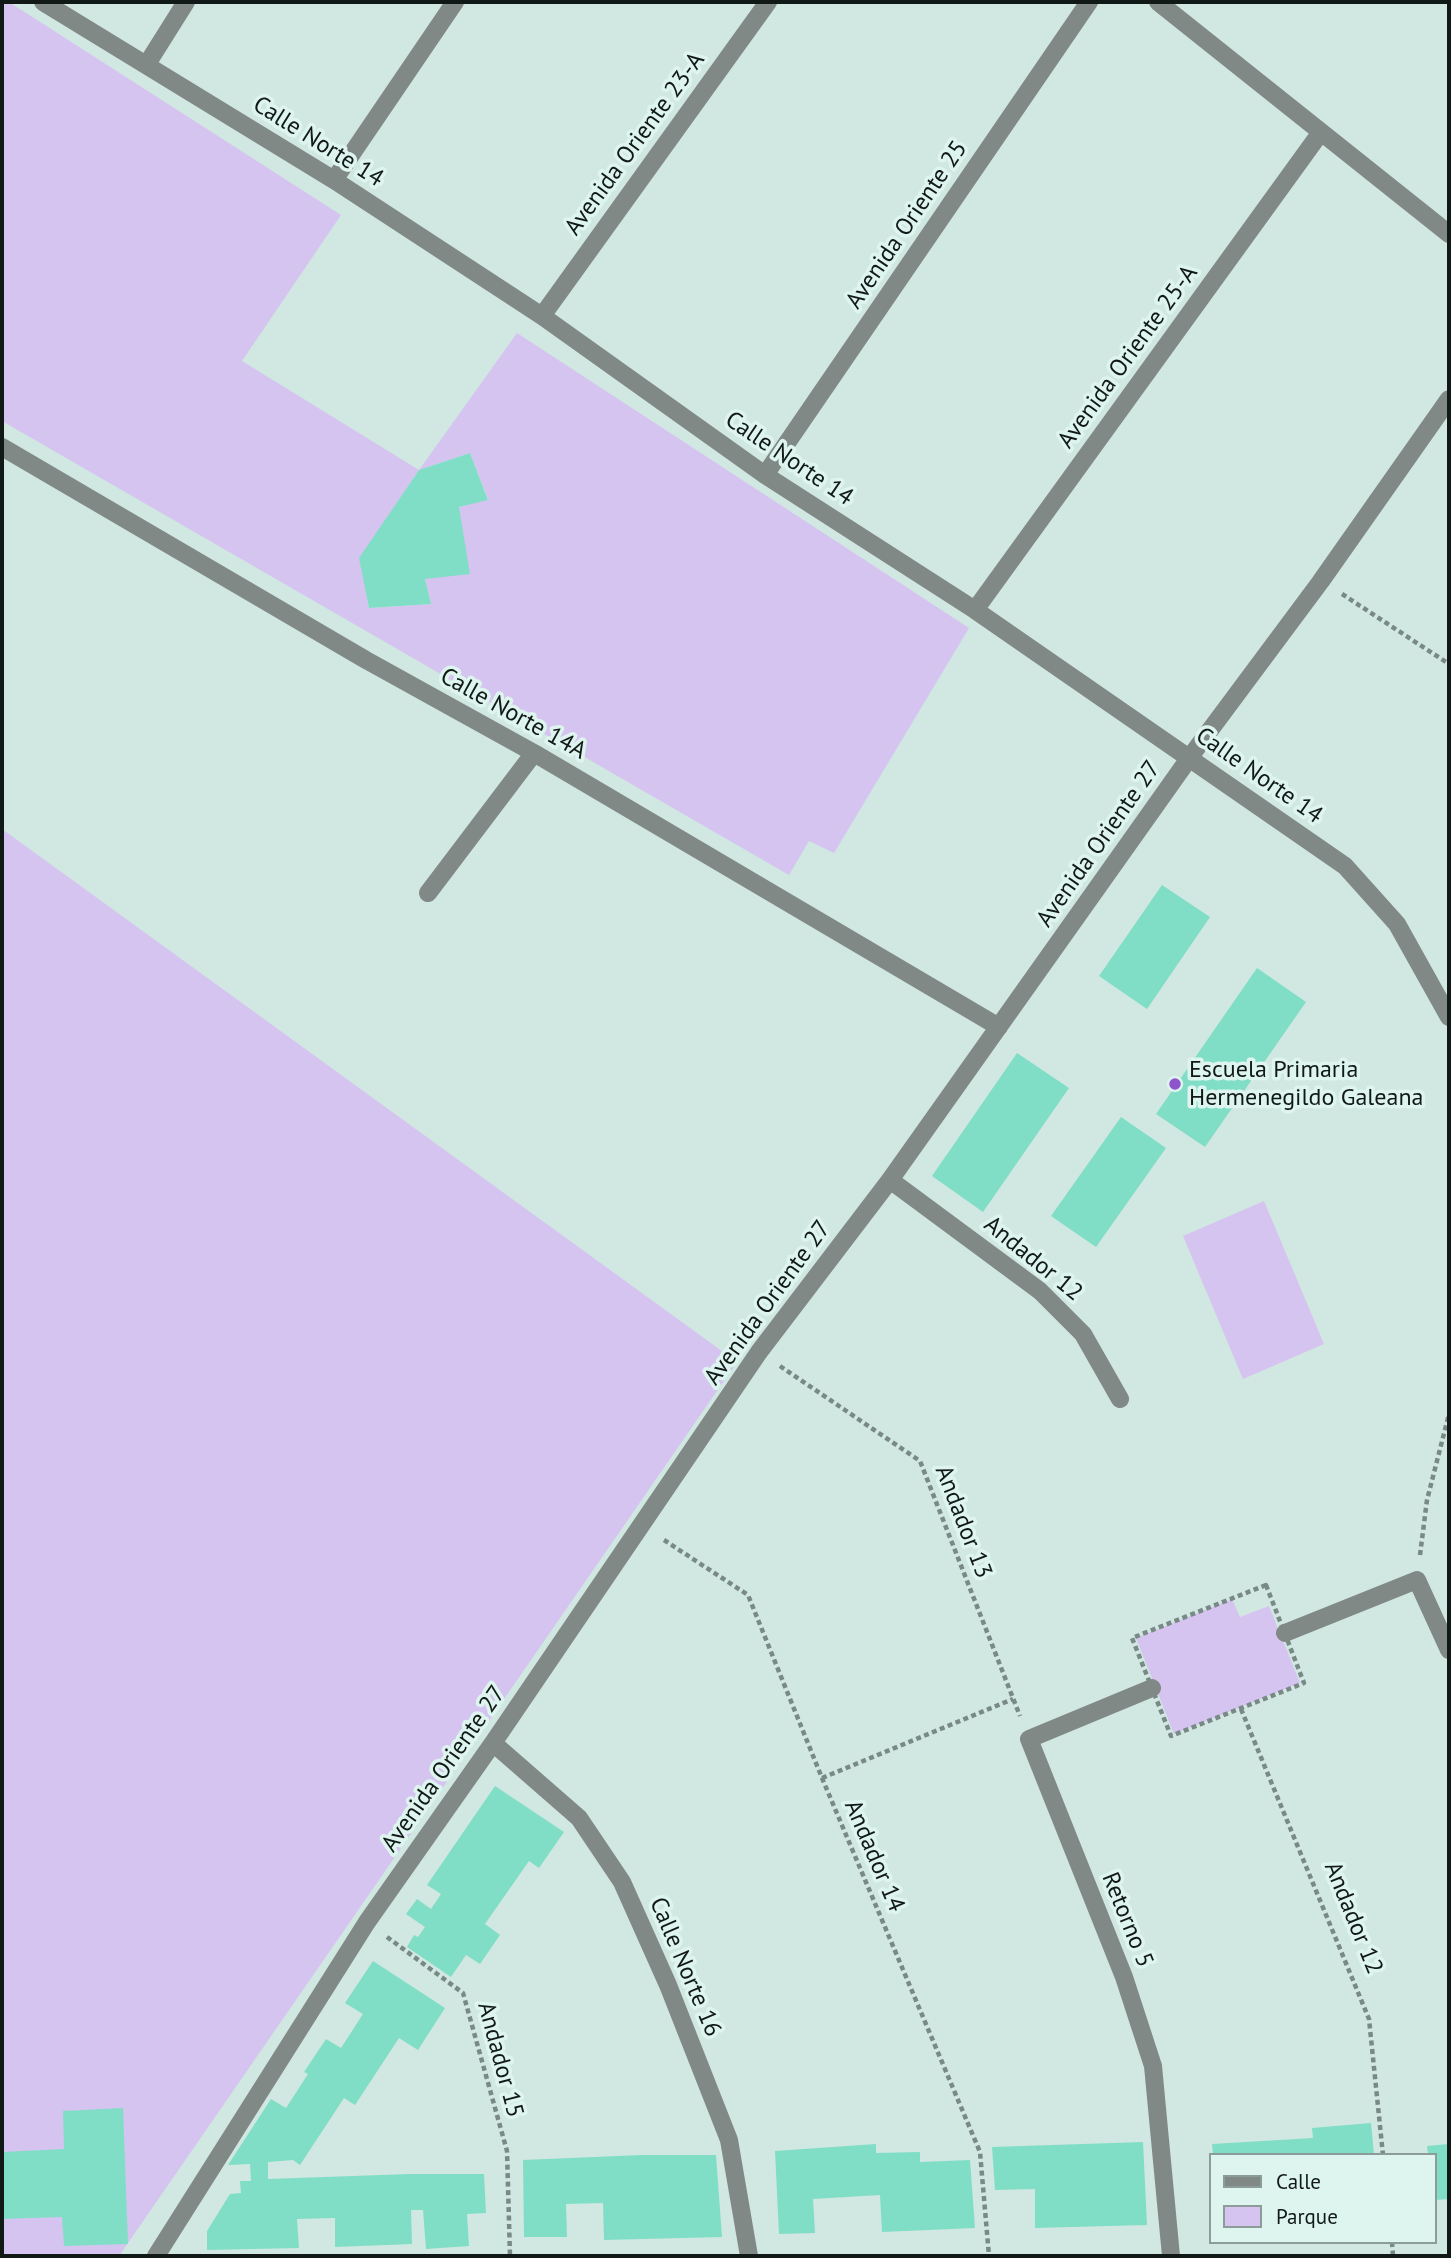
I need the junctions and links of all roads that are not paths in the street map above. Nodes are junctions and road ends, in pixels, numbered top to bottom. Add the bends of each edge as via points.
1 (43, 2) edge
2 (186, 2) edge
3 (455, 2) edge
4 (768, 2) edge
5 (1089, 2) edge
6 (1158, 2) edge
7 (147, 64) junction
8 (1321, 132) junction
9 (334, 180) junction
10 (1449, 234) edge
11 (542, 316) junction
12 (1449, 399) edge
13 (2, 447) edge
14 (765, 475) junction
15 (975, 610) junction
16 (534, 753) junction
17 (1190, 757) junction
18 (428, 894) dead end
19 (1449, 1017) edge
20 (999, 1027) junction
21 (890, 1180) junction
22 (1120, 1399) dead end
23 (1285, 1633) dead end
24 (1449, 1650) edge
25 (1152, 1688) dead end
26 (493, 1743) junction
27 (156, 2256) edge
28 (749, 2256) edge
29 (1171, 2256) edge

1 - 7 street, Calle Norte 14
2 - 7 street
3 - 9 street
4 - 11 street, Avenida Oriente 23-A
5 - 14 street, Avenida Oriente 25
6 - 8 street
7 - 9 street, Calle Norte 14
8 - 10 street
8 - 15 street, Avenida Oriente 25-A
9 - 11 street, Calle Norte 14
11 - 14 street, Calle Norte 14
12 - 17 street, Avenida Oriente 27
13 - 16 street, Calle Norte 14A
14 - 15 street, Calle Norte 14
15 - 17 street, Calle Norte 14
16 - 18 street
16 - 20 street, Calle Norte 14A
17 - 19 street, Calle Norte 14 via 1345,866 1397,924
17 - 20 street, Avenida Oriente 27
20 - 21 street, Avenida Oriente 27
21 - 22 street, Andador 12 via 1040,1291 1083,1334
21 - 26 street, Avenida Oriente 27 via 759,1352
23 - 24 street via 1417,1580
25 - 29 street, Retorno 5 via 1029,1739 1124,1977 1153,2066
26 - 27 street, Avenida Oriente 27 via 367,1922
26 - 28 street, Calle Norte 16 via 579,1818 622,1882 729,2140

